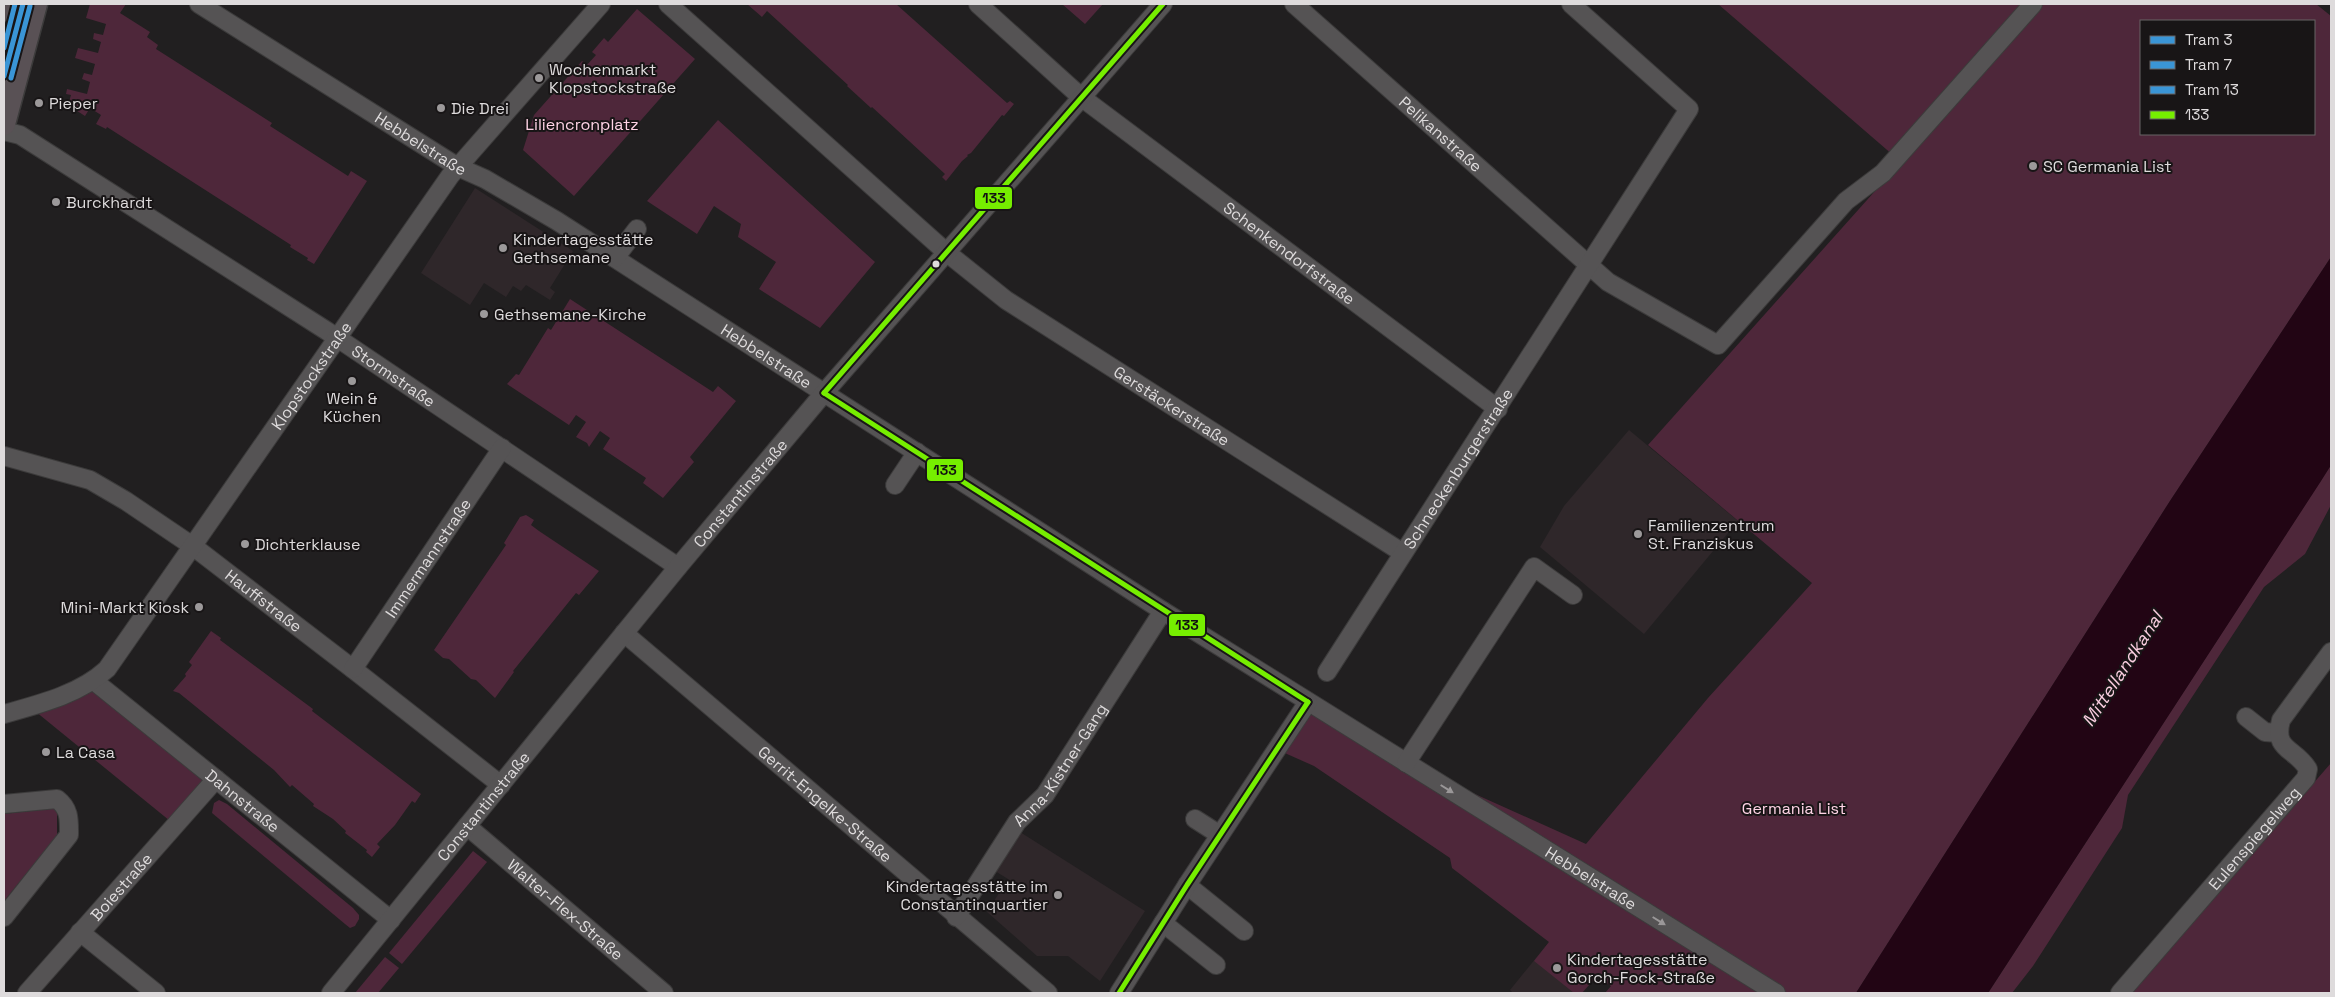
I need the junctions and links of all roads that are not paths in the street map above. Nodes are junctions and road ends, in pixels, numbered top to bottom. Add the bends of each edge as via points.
1 (6, 4) edge
2 (36, 4) edge
3 (199, 4) edge
4 (601, 4) edge
5 (668, 4) edge
6 (978, 4) edge
7 (1164, 4) edge
8 (1294, 4) edge
9 (1571, 4) edge
10 (2033, 4) edge
11 (4, 10) edge
12 (1081, 97) junction
13 (4, 124) edge
14 (4, 131) edge
15 (458, 167) junction
16 (641, 232) dead end
17 (946, 252) junction
18 (619, 261) junction
19 (1589, 264) junction
20 (336, 338) junction
21 (824, 393) junction
22 (1498, 409) junction
23 (502, 448) junction
24 (917, 452) junction
25 (4, 456) edge
26 (896, 486) dead end
27 (194, 547) junction
28 (1404, 553) junction
29 (678, 567) junction
30 (1572, 595) dead end
31 (1163, 611) junction
32 (624, 633) junction
33 (2331, 652) edge
34 (353, 669) junction
35 (1327, 672) dead end
36 (94, 681) junction
37 (1308, 702) junction
38 (4, 714) edge
39 (2246, 717) dead end
40 (2278, 733) junction
41 (1406, 763) junction
42 (216, 779) junction
43 (500, 786) junction
44 (4, 804) edge
45 (1195, 819) dead end
46 (467, 826) junction
47 (1220, 835) junction
48 (1186, 885) junction
49 (956, 916) junction
50 (4, 917) edge
51 (391, 920) junction
52 (1163, 923) junction
53 (1244, 931) dead end
54 (80, 932) junction
55 (1216, 965) dead end
56 (27, 993) edge
57 (156, 993) edge
58 (331, 993) edge
59 (664, 993) edge
60 (1048, 993) edge
61 (1119, 993) edge
62 (1776, 993) edge
63 (2120, 993) edge

1 - 11 main road
2 - 13 main road
3 - 15 street, Hebbelstraße
4 - 15 street, Klopstockstraße
5 - 17 street, Gerstäckerstraße
6 - 12 street, Schenkendorfstraße
7 - 12 street, Constantinstraße
8 - 19 street, Pelikanstraße
9 - 19 street, Schneckenburgerstraße via 1689,109
10 - 19 street via 1883,173 1846,201 1718,345 1608,282
12 - 17 street, Constantinstraße
12 - 22 street, Schenkendorfstraße
14 - 20 street, Stormstraße via 20,135
15 - 18 street, Hebbelstraße via 485,179
15 - 20 street, Klopstockstraße
16 - 18 street
17 - 21 street, Constantinstraße
17 - 28 street, Gerstäckerstraße via 1006,300
18 - 21 street, Hebbelstraße
19 - 22 street, Schneckenburgerstraße
20 - 23 street, Stormstraße
20 - 27 street, Klopstockstraße
21 - 24 street, Hebbelstraße
21 - 29 street, Constantinstraße
22 - 28 street, Schneckenburgerstraße
23 - 29 street, Stormstraße
23 - 34 street, Immermannstraße
24 - 26 street
24 - 31 street, Hebbelstraße
25 - 27 street, Hauffstraße via 90,480
27 - 34 street, Hauffstraße
27 - 36 street, Klopstockstraße via 108,669
28 - 35 street, Schneckenburgerstraße
29 - 32 street, Constantinstraße
30 - 41 street via 1534,567
31 - 37 street, Hebbelstraße
31 - 49 street, Anna-Kistner-Gang via 1046,795 1017,822
32 - 43 street, Constantinstraße
32 - 49 street, Gerrit-Engelke-Straße
33 - 40 street via 2280,720
34 - 43 street, Hauffstraße
36 - 38 street, Klopstockstraße
36 - 42 street, Dahnstraße
37 - 41 street, Hebbelstraße
37 - 47 street
39 - 40 street via 2265,732
40 - 63 street, Eulenspiegelweg via 2280,744 2304,762 2308,769 2306,778
41 -> 62 street, Hebbelstraße
42 - 51 street, Dahnstraße
42 - 54 street, Boiestraße
43 - 46 street, Constantinstraße
44 - 50 street via 56,799 68,813 69,835
45 - 47 street
46 - 51 street, Constantinstraße
46 - 59 street, Walter-Flex-Straße
47 - 48 street
48 - 52 street
48 - 53 street
49 - 60 street, Gerrit-Engelke-Straße
51 - 58 street, Constantinstraße
52 - 55 street
52 - 61 street
54 - 56 street, Boiestraße
54 - 57 street

